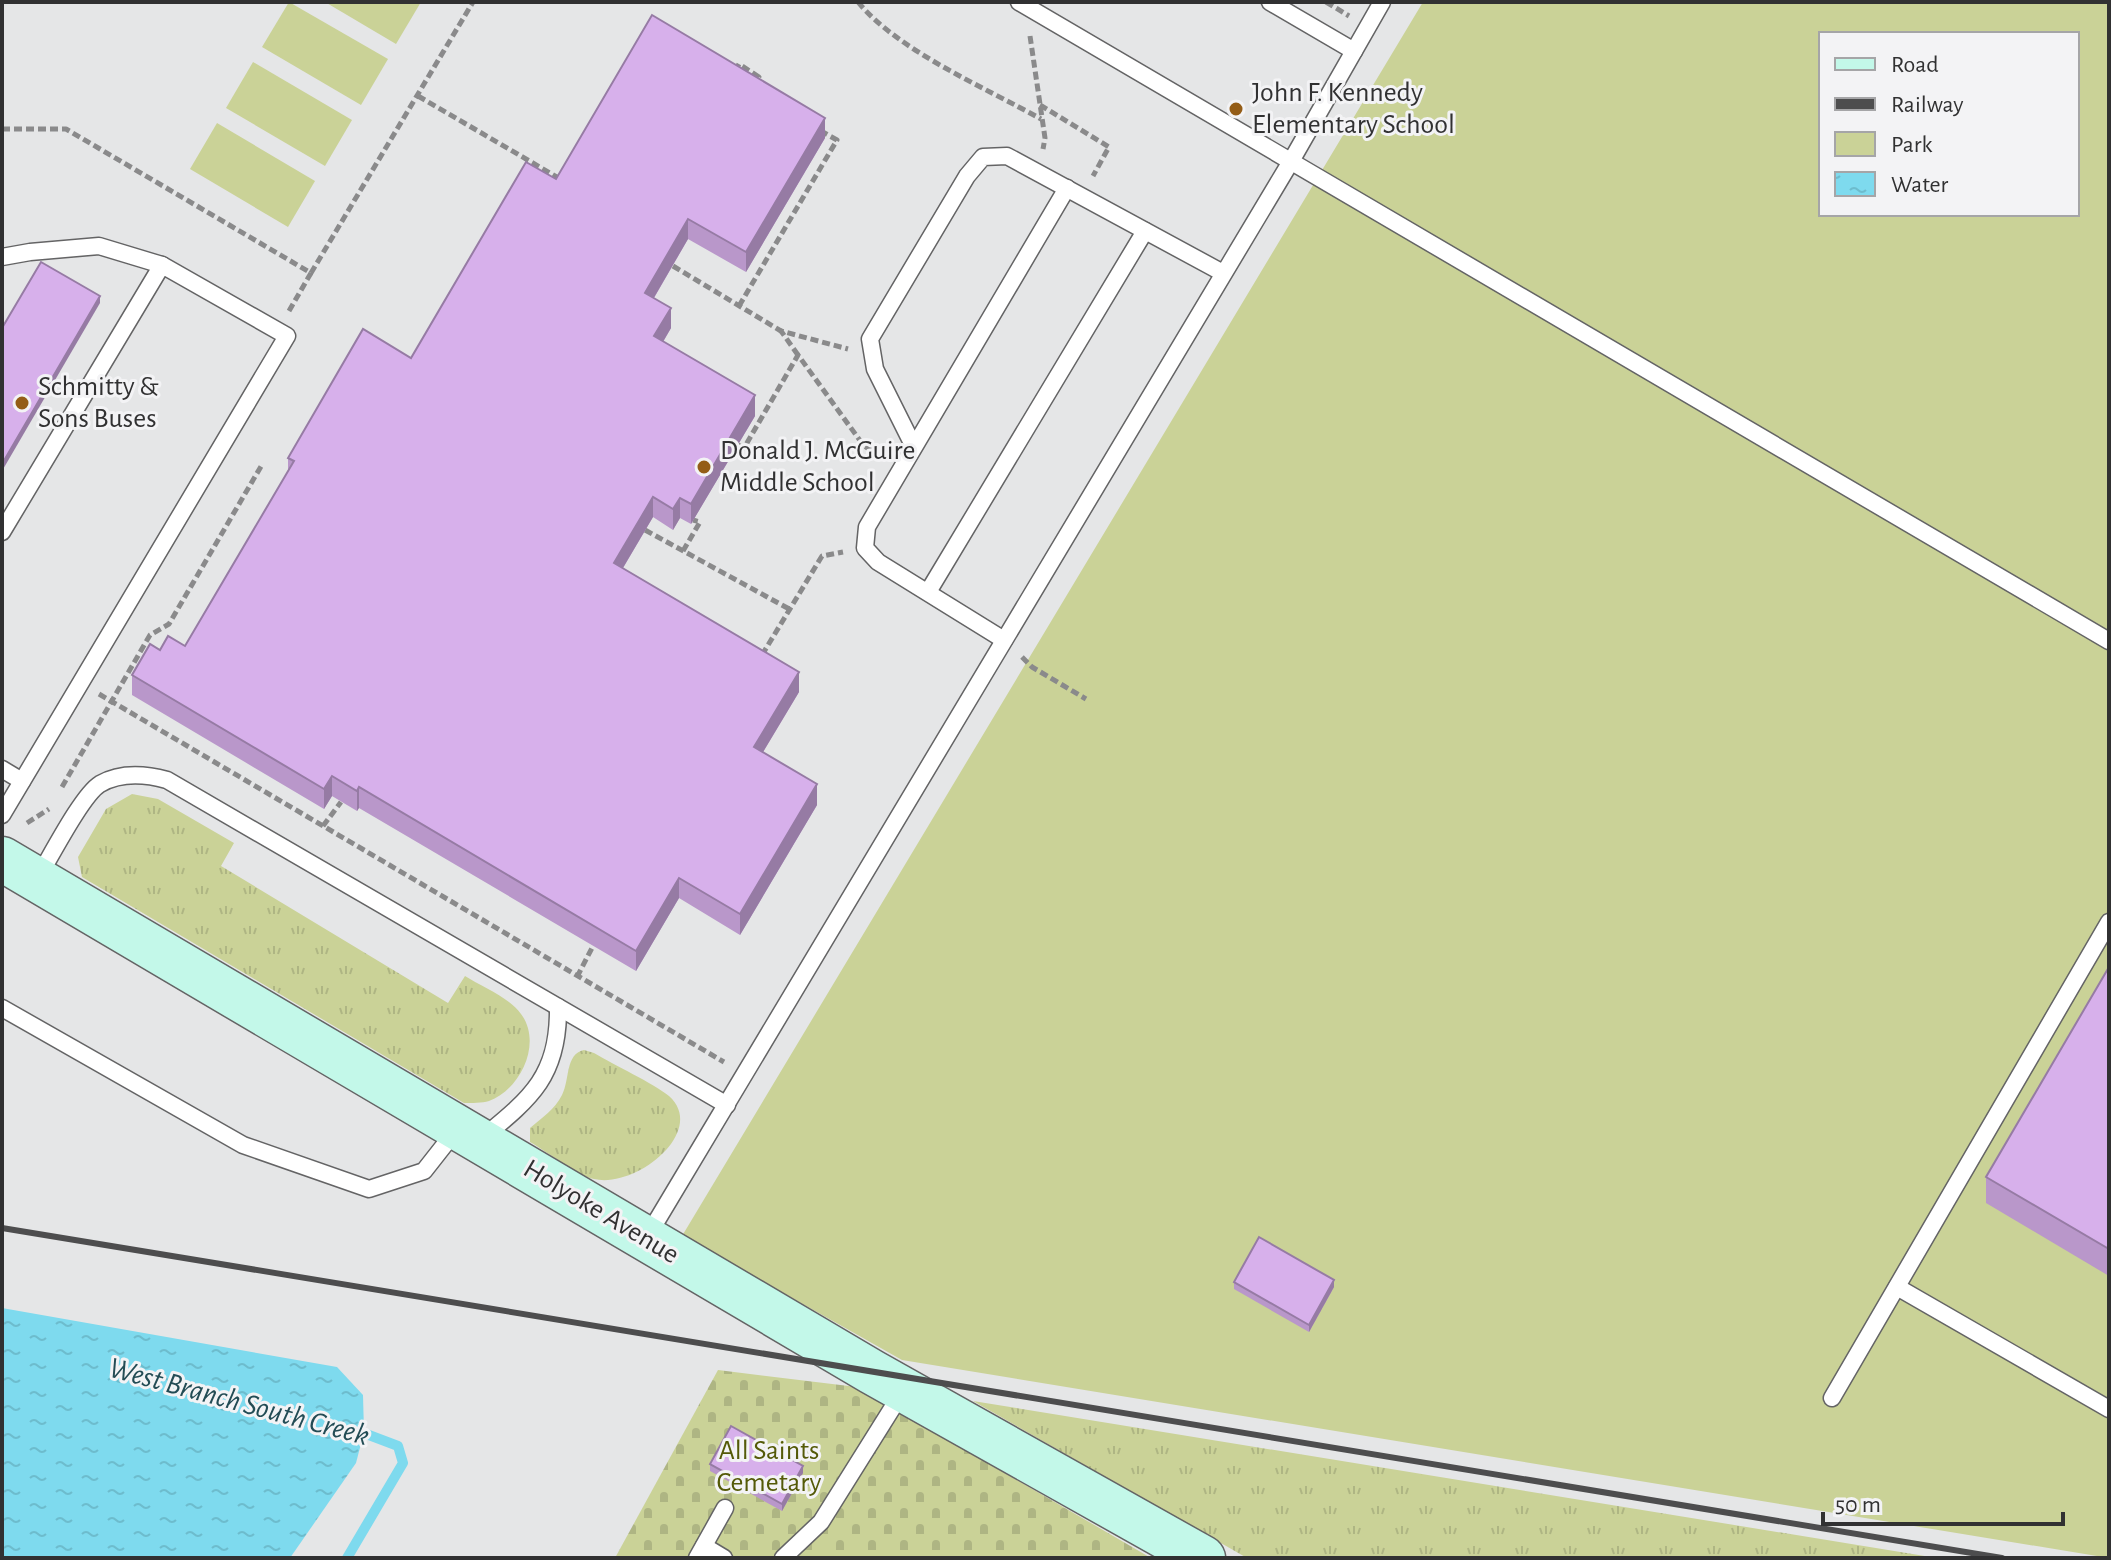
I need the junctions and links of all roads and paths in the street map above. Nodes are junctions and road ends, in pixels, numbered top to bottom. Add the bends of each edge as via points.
1 (473, 2) edge
2 (858, 2) edge
3 (1019, 2) edge
4 (1270, 2) edge
5 (1382, 2) edge
6 (1037, 13) junction
7 (1354, 51) junction
8 (730, 78) edge
9 (752, 90) edge
10 (418, 96) junction
11 (1039, 105) junction
12 (1041, 119) junction
13 (812, 126) edge
14 (2, 129) edge
15 (1290, 163) junction
16 (568, 165) edge
17 (1040, 174) junction
18 (560, 179) junction
19 (566, 182) edge
20 (1067, 188) junction
21 (1083, 197) junction
22 (1145, 231) junction
23 (2, 257) edge
24 (162, 265) junction
25 (673, 266) edge
26 (311, 273) junction
27 (1223, 273) junction
28 (739, 306) junction
29 (278, 330) junction
30 (781, 331) junction
31 (798, 355) junction
32 (873, 356) junction
33 (738, 445) edge
34 (913, 445) junction
35 (263, 463) dead end
36 (901, 467) junction
37 (693, 520) edge
38 (645, 530) edge
39 (2, 532) edge
40 (865, 548) junction
41 (683, 551) junction
42 (928, 592) junction
43 (791, 610) junction
44 (1004, 640) junction
45 (2109, 641) edge
46 (754, 666) edge
47 (80, 685) junction
48 (1086, 699) dead end
49 (112, 700) junction
50 (2, 769) edge
51 (22, 781) junction
52 (341, 802) edge
53 (323, 826) junction
54 (14, 844) edge
55 (2109, 922) edge
56 (593, 946) edge
57 (577, 977) junction
58 (558, 1007) junction
59 (2, 1008) edge
60 (745, 1074) junction
61 (727, 1105) junction
62 (469, 1134) junction
63 (646, 1239) junction
64 (1897, 1287) junction
65 (904, 1390) junction
66 (1832, 1398) dead end
67 (2109, 1409) edge
68 (725, 1508) dead end
69 (700, 1552) edge
70 (724, 1558) edge
71 (783, 1558) edge
72 (1203, 1558) edge

1 - 10 path
2 - 12 path via 871,18 925,55
3 - 6 lane
4 - 7 lane
5 - 7 lane
6 - 11 path via 1029,33
6 - 15 lane
7 - 15 lane
8 - 9 path via 739,64 759,77
10 - 18 path
10 - 26 path
11 - 12 path
11 - 21 path via 1109,147
12 - 17 path via 1045,138
13 - 28 path via 837,140
14 - 26 path via 66,129
15 - 27 lane
15 - 45 lane
16 - 18 path
17 - 20 lane
17 - 32 lane via 1007,156 983,157 870,339
18 - 19 path
20 - 21 lane
20 - 34 lane
21 - 22 lane
22 - 27 lane
22 - 42 lane
23 - 24 lane via 99,246
24 - 29 lane
24 - 39 lane
25 - 28 path
26 - 29 path
27 - 44 lane
28 - 30 path
29 - 47 lane via 287,336
30 - 31 path
30 - 32 path
31 - 33 path via 744,448
31 - 36 path via 864,446
32 - 34 lane
34 - 36 lane
35 - 49 path via 169,624 150,635
36 - 40 lane via 867,527
37 - 41 path via 700,522
38 - 41 path
40 - 42 lane via 878,562
40 - 43 path via 822,556
41 - 43 path
42 - 44 lane
43 - 46 path
44 - 48 path via 1032,667
44 - 60 lane
47 - 49 path
47 - 51 lane
49 - 53 path
49 - 54 path via 48,810 26,823
50 - 51 lane
51 - 54 lane
52 - 53 path
53 - 57 path
54 - 58 lane via 85,802 99,785 138,773 167,780
54 - 62 street, Holyoke Avenue
55 - 64 lane
56 - 57 path
57 - 60 path
58 - 61 lane
58 - 62 lane via 558,1036 546,1074 526,1103
59 - 62 lane via 243,1145 369,1189 424,1171
60 - 61 lane
61 - 63 lane
62 - 63 street, Holyoke Avenue
63 - 65 street, Holyoke Avenue
64 - 66 lane
64 - 67 lane
65 - 71 lane via 821,1522
65 - 72 street, Holyoke Avenue
68 - 69 lane
69 - 70 lane

